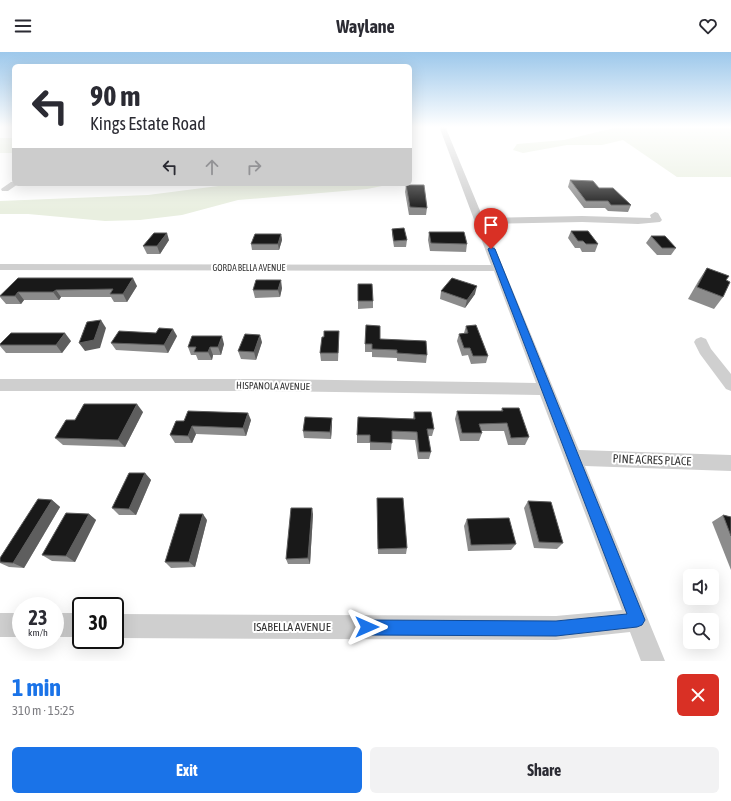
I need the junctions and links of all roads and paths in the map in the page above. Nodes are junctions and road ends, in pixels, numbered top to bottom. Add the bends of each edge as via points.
1 (453, 154) edge
2 (12, 185) edge
3 (5, 189) dead end
4 (655, 215) dead end
5 (480, 221) junction
6 (0, 267) edge
7 (498, 268) junction
8 (701, 342) dead end
9 (0, 385) edge
10 (731, 385) edge
11 (546, 389) junction
12 (573, 458) junction
13 (731, 463) edge
14 (637, 620) junction
15 (0, 625) edge
16 (12, 625) edge
17 (124, 626) edge
18 (653, 661) edge

1 - 5 street
2 - 3 street
4 - 5 street via 657,220 643,222 584,219
5 - 7 street
6 - 7 street, GORDA BELLA AVENUE
7 - 11 street
8 - 10 street
9 - 11 street, HISPANOLA AVENUE
11 - 12 street
12 - 13 street, PINE ACRES PLACE
12 - 14 street
14 - 17 street, ISABELLA AVENUE via 556,628
14 - 18 street
15 - 16 street

